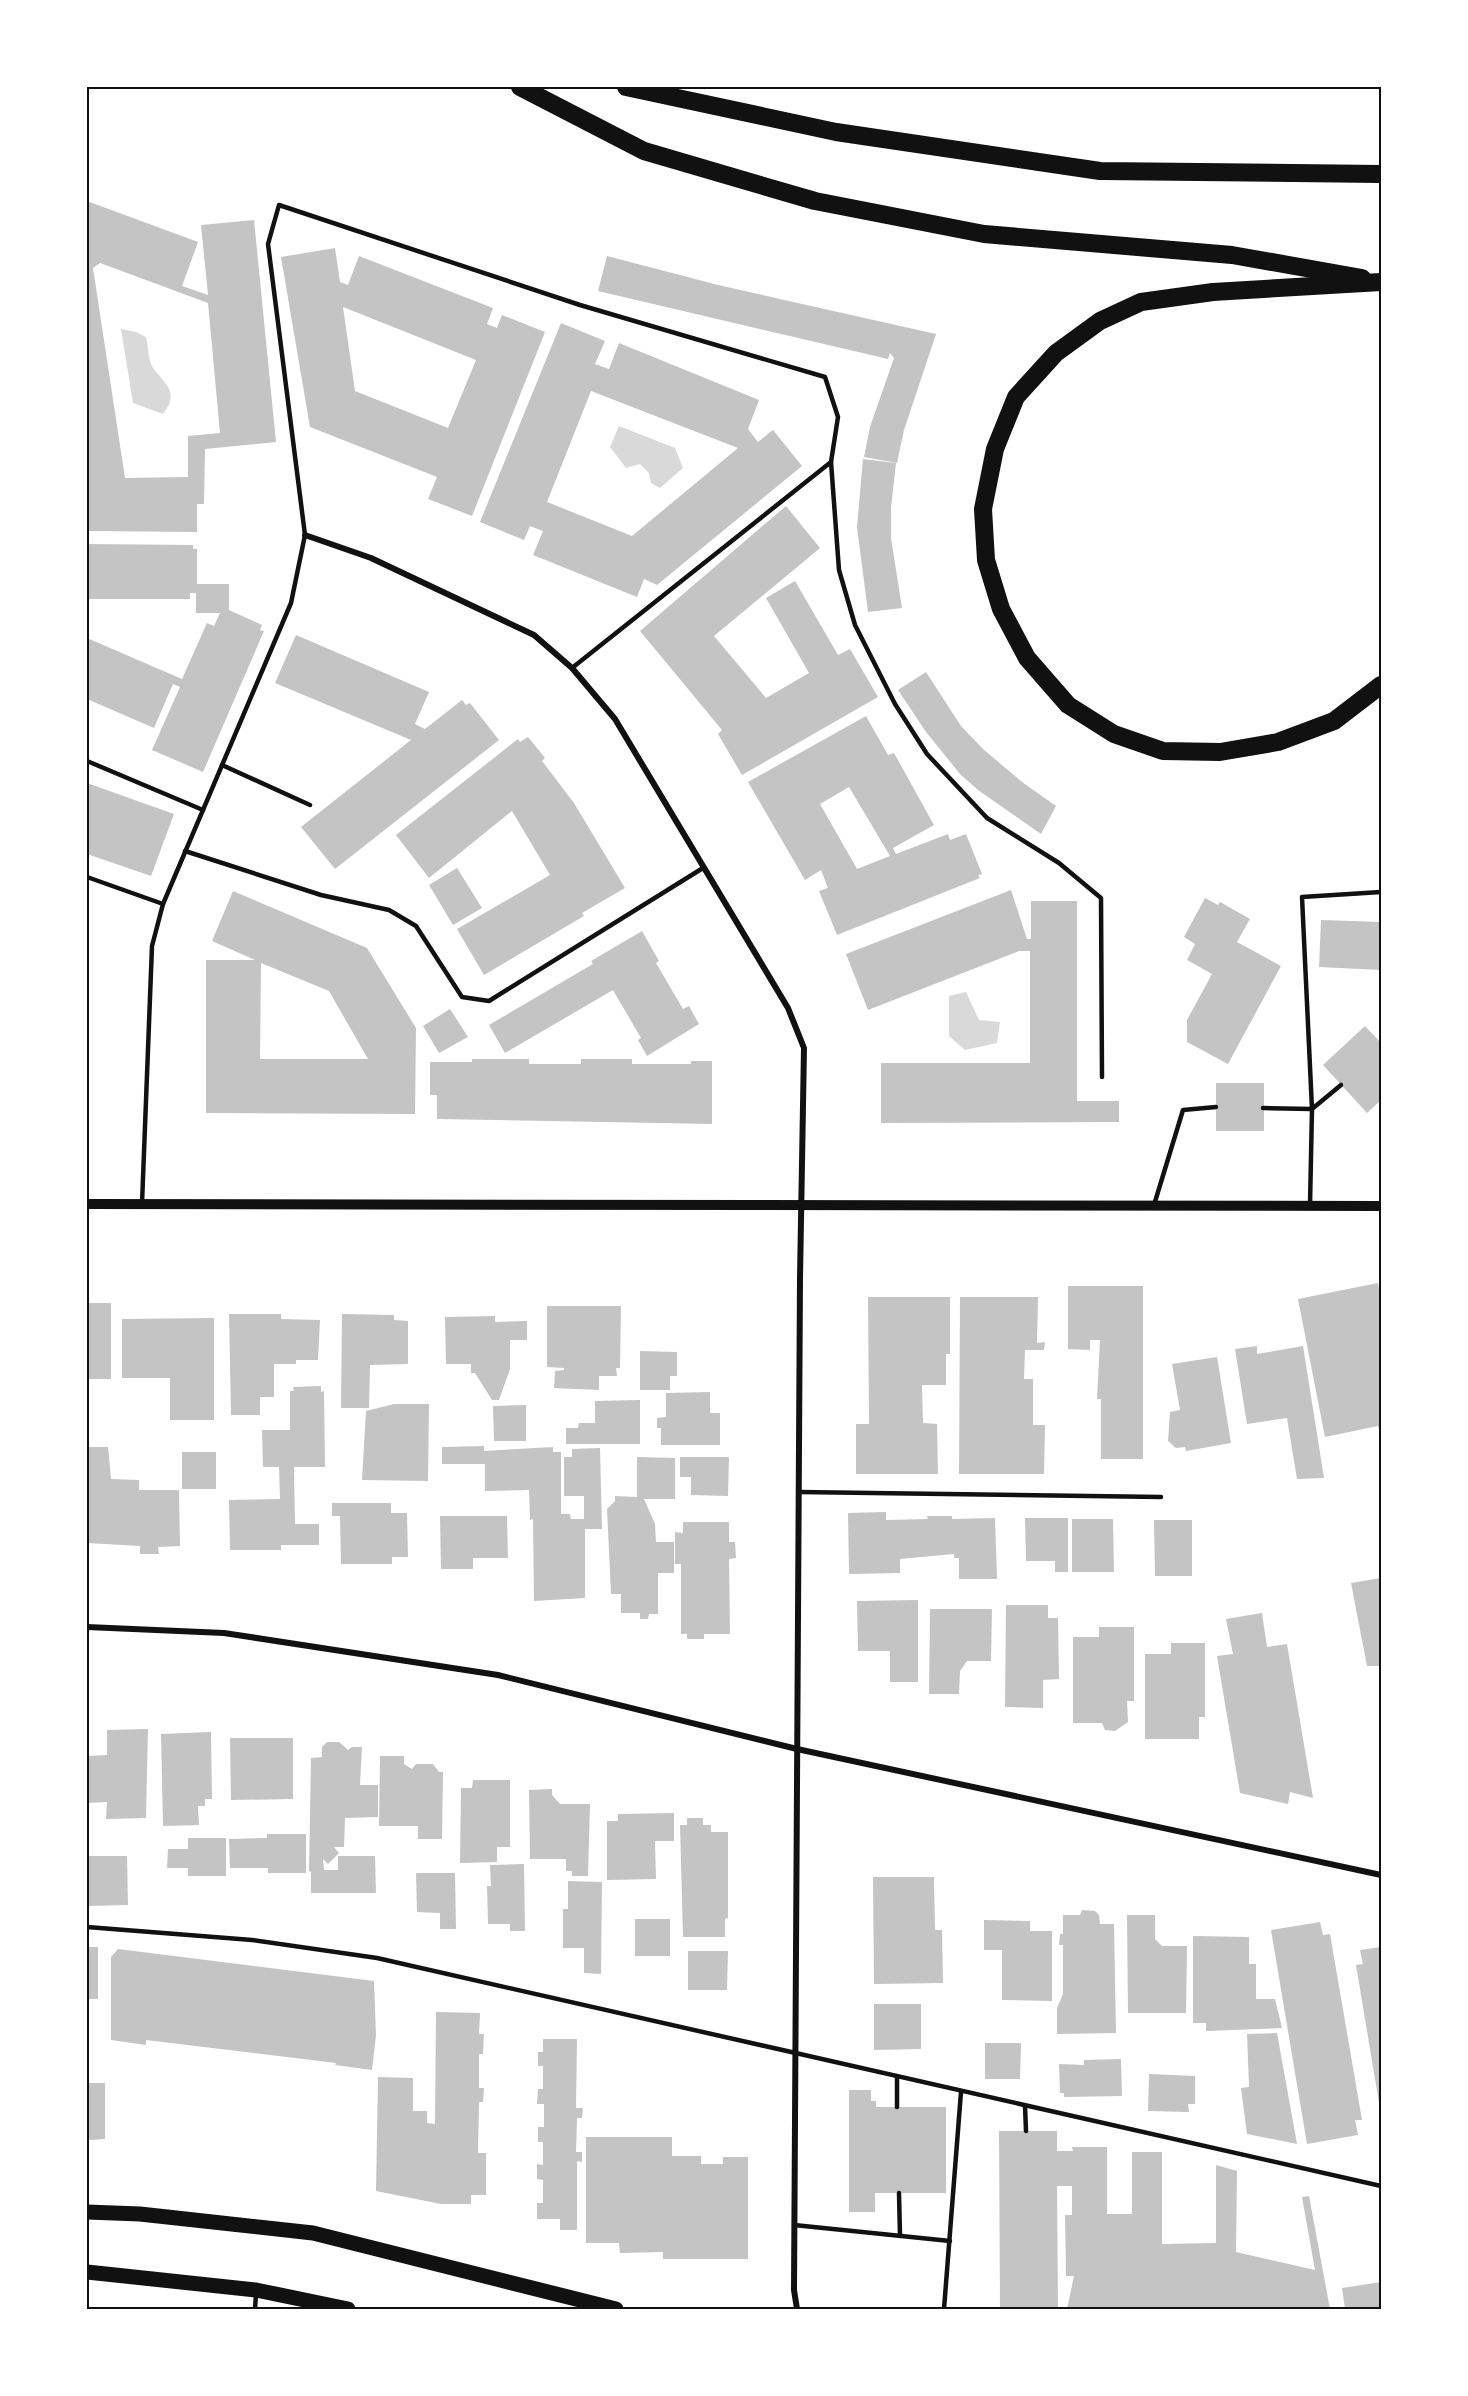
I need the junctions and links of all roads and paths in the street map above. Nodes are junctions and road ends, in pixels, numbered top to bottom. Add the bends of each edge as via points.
1 (520, 87) edge
2 (626, 87) edge
3 (1381, 174) edge
4 (1381, 282) edge
5 (831, 462) junction
6 (305, 535) junction
7 (572, 668) junction
8 (1381, 685) edge
9 (87, 761) edge
10 (222, 765) junction
11 (310, 805) dead end
12 (203, 810) junction
13 (185, 851) junction
14 (704, 868) junction
15 (87, 878) edge
16 (1381, 892) edge
17 (163, 904) junction
18 (1102, 1077) dead end
19 (1341, 1085) dead end
20 (1216, 1107) dead end
21 (1263, 1108) dead end
22 (1312, 1109) junction
23 (87, 1204) edge
24 (142, 1204) junction
25 (800, 1205) junction
26 (1154, 1205) junction
27 (1310, 1205) junction
28 (1381, 1206) edge
29 (799, 1492) junction
30 (1161, 1497) dead end
31 (87, 1628) edge
32 (797, 1749) junction
33 (1381, 1875) edge
34 (87, 1927) edge
35 (796, 2055) junction
36 (897, 2077) junction
37 (961, 2092) junction
38 (1025, 2106) junction
39 (897, 2107) dead end
40 (1026, 2131) dead end
41 (1381, 2186) edge
42 (899, 2193) dead end
43 (87, 2212) edge
44 (794, 2225) junction
45 (900, 2236) junction
46 (950, 2241) junction
47 (87, 2272) edge
48 (256, 2290) junction
49 (255, 2309) edge
50 (348, 2309) edge
51 (616, 2309) edge
52 (797, 2309) edge
53 (944, 2309) edge

1 - 4 highway via 644,151 815,201 984,234 1232,255
2 - 3 highway via 836,132 1100,171
4 - 8 highway via 1141,302 1100,321 1056,353 1016,397 995,449 983,509 986,560 1001,609 1027,658 1068,705 1114,734 1163,751 1220,752 1278,742 1335,721
5 - 6 lane via 838,417 825,377 580,305 279,204 267,244
5 - 7 lane
5 - 18 lane via 839,570 855,625 894,704 927,754 987,818 1059,863 1101,898
6 - 7 street via 371,558 534,636
6 - 10 lane via 291,603
7 - 14 street via 615,719
9 - 12 lane
10 - 11 lane
10 - 12 lane
12 - 13 lane
13 - 14 lane via 321,895 389,910 416,926 462,997 489,1001
13 - 17 lane
14 - 25 street via 788,1008 804,1048
15 - 17 lane
16 - 22 lane via 1302,897
17 - 24 lane via 152,946
19 - 22 lane
20 - 26 lane via 1183,1110
21 - 22 lane
22 - 27 lane
23 - 24 street
24 - 25 street
25 - 26 street
25 - 29 street
26 - 27 street
27 - 28 street
29 - 30 lane
29 - 32 street
31 - 32 street via 224,1633 498,1675
32 - 33 street
32 - 35 street
34 - 35 lane via 252,1941 376,1958
35 - 36 lane
35 - 44 street
36 - 37 lane
36 - 39 lane
37 - 38 lane
37 - 46 lane
38 - 40 lane
38 - 41 lane
42 - 45 lane
43 - 51 main road via 313,2233
44 - 45 lane
44 - 52 street
45 - 46 lane
46 - 53 lane
47 - 48 main road
48 - 49 lane
48 - 50 main road

